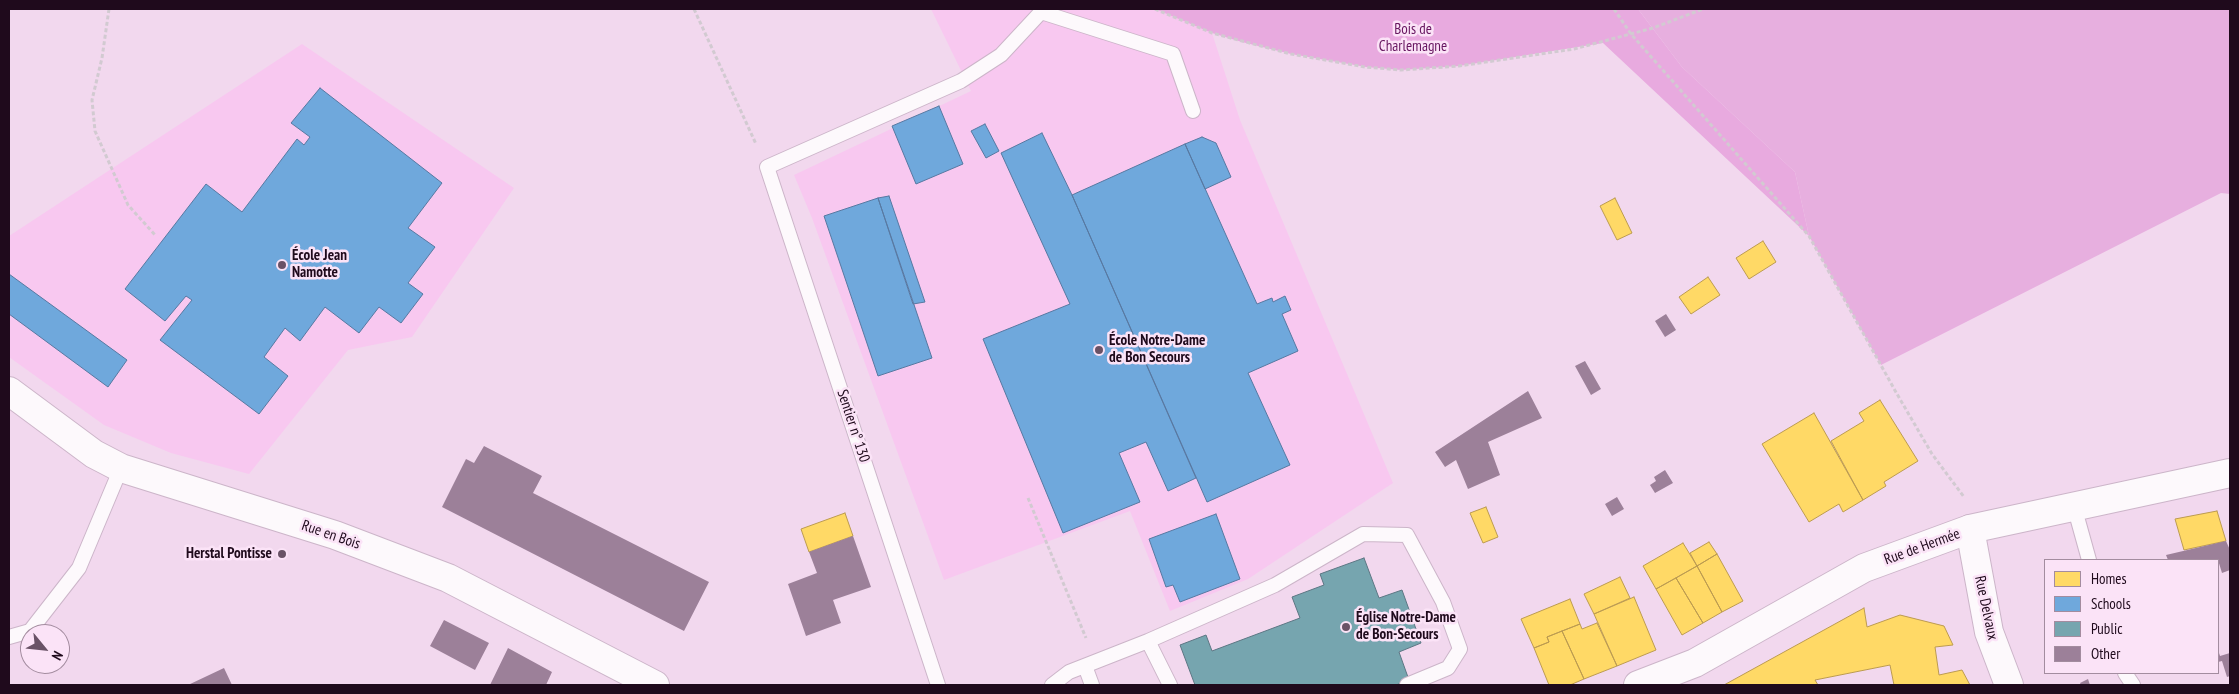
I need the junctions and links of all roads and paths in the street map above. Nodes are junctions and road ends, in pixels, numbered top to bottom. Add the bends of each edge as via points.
1 (110, 9) edge
2 (694, 9) edge
3 (1156, 9) edge
4 (1614, 9) edge
5 (1703, 9) edge
6 (1631, 34) junction
7 (1193, 111) dead end
8 (767, 167) junction
9 (156, 236) dead end
10 (9, 391) edge
11 (121, 468) junction
12 (2230, 473) edge
13 (1028, 498) dead end
14 (2074, 506) junction
15 (1970, 529) junction
16 (2089, 559) edge
17 (9, 637) edge
18 (1148, 641) junction
19 (1090, 664) junction
20 (2127, 674) edge
21 (655, 685) edge
22 (938, 685) edge
23 (1052, 685) edge
24 (1092, 685) edge
25 (1170, 685) edge
26 (1407, 685) edge
27 (1638, 685) edge
28 (2009, 685) edge
29 (2133, 685) edge

1 - 9 path via 92,100 95,131 128,205
2 - 8 path
3 - 6 path via 1212,33 1274,50 1401,70 1528,56 1588,46
4 - 6 path
5 - 6 path
6 - 15 path via 1809,236 1932,454 1967,502
7 - 8 lane via 1173,54 1041,12 1001,54 962,81
8 - 22 lane, Sentier n° 130
10 - 11 street, Rue en Bois via 94,454
11 - 17 lane via 79,568 30,631
11 - 21 street, Rue en Bois via 335,536 448,578
12 - 14 street, Rue de Hermée
13 - 19 path
14 - 15 street, Rue de Hermée
14 - 16 lane
15 - 27 street, Rue de Hermée via 1864,568 1695,663
15 - 28 street, Rue Delvaux via 1989,632
18 - 19 lane
18 - 25 lane
18 - 26 lane via 1275,585 1363,534 1406,535 1443,602 1460,649 1448,668
19 - 23 lane via 1069,672
19 - 24 lane
20 - 29 lane

